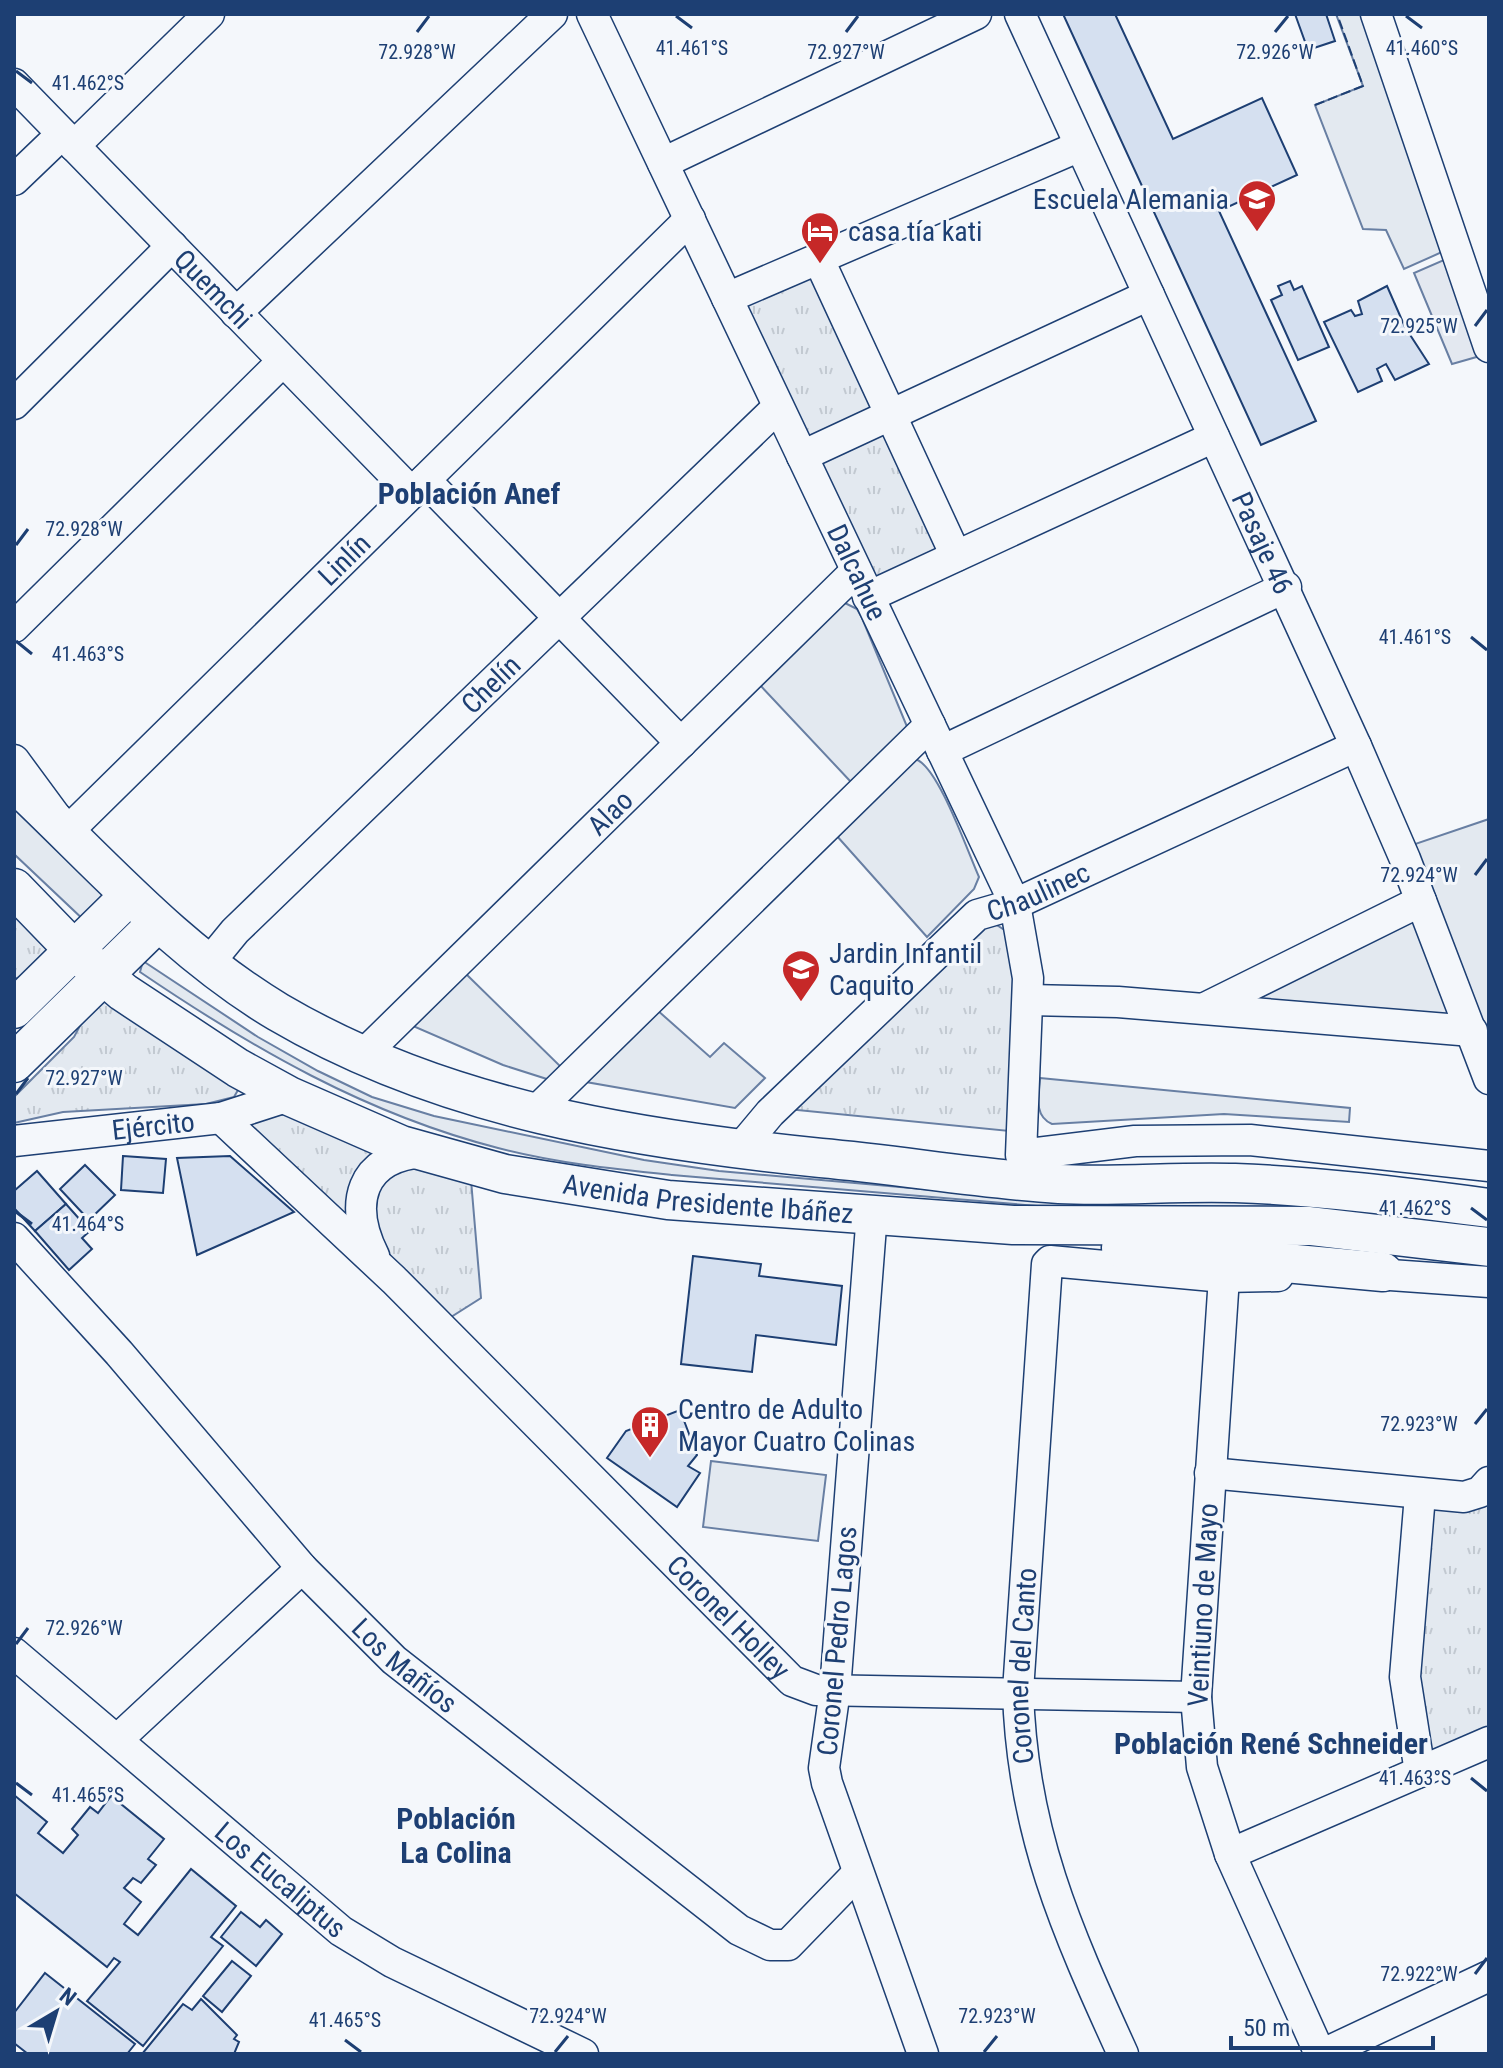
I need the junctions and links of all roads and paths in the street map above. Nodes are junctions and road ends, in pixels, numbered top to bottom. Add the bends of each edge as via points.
1 (209, 14) edge
2 (552, 14) edge
3 (976, 14) edge
4 (1020, 14) edge
5 (1376, 14) edge
6 (594, 15) edge
7 (14, 84) edge
8 (68, 140) junction
9 (1080, 146) junction
10 (663, 163) junction
11 (14, 180) edge
12 (690, 219) junction
13 (172, 246) junction
14 (819, 260) junction
15 (1149, 295) junction
16 (727, 298) junction
17 (236, 313) junction
18 (1489, 347) edge
19 (283, 361) junction
20 (14, 404) edge
21 (778, 407) junction
22 (890, 415) junction
23 (1214, 437) junction
24 (802, 456) junction
25 (418, 487) junction
26 (956, 556) junction
27 (862, 584) junction
28 (1286, 587) junction
29 (558, 617) junction
30 (14, 627) edge
31 (936, 738) junction
32 (681, 743) junction
33 (1356, 746) junction
34 (14, 760) edge
35 (14, 782) edge
36 (67, 832) junction
37 (14, 888) edge
38 (128, 897) junction
39 (1421, 901) junction
40 (1015, 904) junction
41 (157, 923) junction
42 (74, 950) junction
43 (208, 964) junction
44 (104, 976) junction
45 (1029, 1000) junction
46 (1205, 1008) junction
47 (14, 1009) edge
48 (1472, 1031) junction
49 (363, 1055) junction
50 (14, 1063) edge
51 (1489, 1079) edge
52 (289, 1096) junction
53 (534, 1113) junction
54 (221, 1118) junction
55 (14, 1141) edge
56 (739, 1150) junction
57 (423, 1152) junction
58 (1021, 1155) junction
59 (1489, 1166) edge
60 (950, 1171) junction
61 (1489, 1208) edge
62 (872, 1213) junction
63 (1013, 1225) junction
64 (14, 1238) edge
65 (1489, 1247) edge
66 (378, 1265) junction
67 (1383, 1272) junction
68 (1224, 1277) junction
69 (1489, 1282) edge
70 (1210, 1473) junction
71 (1489, 1482) edge
72 (1420, 1495) junction
73 (302, 1568) junction
74 (14, 1653) edge
75 (835, 1690) junction
76 (1018, 1691) junction
77 (1196, 1697) junction
78 (117, 1740) junction
79 (1489, 1742) edge
80 (1420, 1772) junction
81 (1230, 1854) junction
82 (857, 1874) junction
83 (1489, 1976) edge
84 (583, 2054) edge
85 (923, 2054) edge
86 (1123, 2054) edge
87 (1321, 2054) edge

1 - 8 street
2 - 17 street
3 - 10 street
4 - 9 street, Pasaje 46
5 - 18 street
6 - 10 street, Dalcahue
7 - 8 street, Quemchi
8 - 11 street
8 - 13 street, Quemchi
9 - 14 street
9 - 15 street, Pasaje 46
10 - 12 street, Dalcahue
12 - 16 street, Dalcahue
12 - 25 street, Linlín
13 - 17 street, Quemchi
13 - 20 street
14 - 16 street
14 - 22 street
15 - 22 street
15 - 23 street, Pasaje 46
16 - 21 street, Dalcahue
17 - 19 street, Quemchi
19 - 25 street, Quemchi
19 - 30 street
21 - 24 street, Dalcahue
21 - 29 street, Chelín
22 - 24 street
22 - 26 street
23 - 26 street, Alao
23 - 28 street, Pasaje 46
24 - 27 street, Dalcahue
25 - 29 street, Quemchi
25 - 36 street, Linlín
26 - 27 street, Alao
27 - 31 street, Dalcahue
27 - 32 street, Alao
28 - 31 street
28 - 33 street, Pasaje 46
29 - 32 street, Quemchi
29 - 43 street, Chelín via 235,931
31 - 40 street, Dalcahue
31 - 53 street
32 - 49 street, Alao
33 - 39 street, Pasaje 46
33 - 40 street, Chaulinec
34 - 36 street, Avenida Presidente Ibáñez
35 - 36 main road, Avenida Presidente Ibáñez
36 - 38 main road, Avenida Presidente Ibáñez
37 - 42 main road, Avenida Presidente Ibáñez
38 - 41 main road, Avenida Presidente Ibáñez
38 - 42 main road
39 - 46 street
39 - 48 street, Pasaje 46
40 - 45 street, Dalcahue
40 - 56 street, Chaulinec via 989,910 965,924 770,1113
41 - 43 main road, Avenida Presidente Ibáñez
41 - 44 main road
42 - 44 main road, Avenida Presidente Ibáñez
42 - 47 main road
43 - 49 main road, Avenida Presidente Ibáñez via 279,1012
44 - 50 main road
44 - 52 main road, Avenida Presidente Ibáñez via 181,1033
45 - 46 street
45 - 58 street, Dalcahue
46 - 48 street
48 - 51 street, Pasaje 46
49 - 53 main road, Avenida Presidente Ibáñez
52 - 54 street, Ejército
52 - 57 main road, Avenida Presidente Ibáñez
53 - 56 main road, Avenida Presidente Ibáñez
54 - 55 street, Ejército
54 - 66 street, Coronel Holley
56 - 60 main road, Avenida Presidente Ibáñez
57 - 62 main road, Avenida Presidente Ibáñez via 551,1183 638,1197
57 - 66 street, Coronel Holley via 387,1159 369,1179 362,1228
58 - 59 street via 1135,1141 1250,1140
58 - 60 main road
60 - 61 main road, Avenida Presidente Ibáñez via 1100,1186 1248,1184
62 - 63 main road, Avenida Presidente Ibáñez
62 - 75 street, Coronel Pedro Lagos
63 - 65 main road, Avenida Presidente Ibáñez via 1310,1226
63 - 67 main road via 1121,1248
64 - 73 street, Los Mañíos
66 - 75 street, Coronel Holley via 777,1669 803,1687
67 - 68 street
67 - 69 street
68 - 70 street, Veintiuno de Mayo
68 - 76 street, Coronel del Canto via 1048,1262
70 - 72 street
70 - 77 street, Veintiuno de Mayo
71 - 72 street via 1472,1496
72 - 80 street via 1405,1677
73 - 78 street
73 - 82 street, Los Mañíos via 394,1660 754,1939 788,1945
74 - 78 street, Los Eucaliptus
75 - 76 street, Coronel Holley
75 - 82 street, Coronel Pedro Lagos via 824,1768
76 - 77 street, Coronel Holley
76 - 86 street, Coronel del Canto via 1020,1746 1040,1850 1058,1905
77 - 81 street, Veintiuno de Mayo via 1202,1767
78 - 84 street, Los Eucaliptus via 355,1941
79 - 80 street
80 - 81 street
81 - 87 street, Veintiuno de Mayo
82 - 85 street, Coronel Pedro Lagos
83 - 87 street

